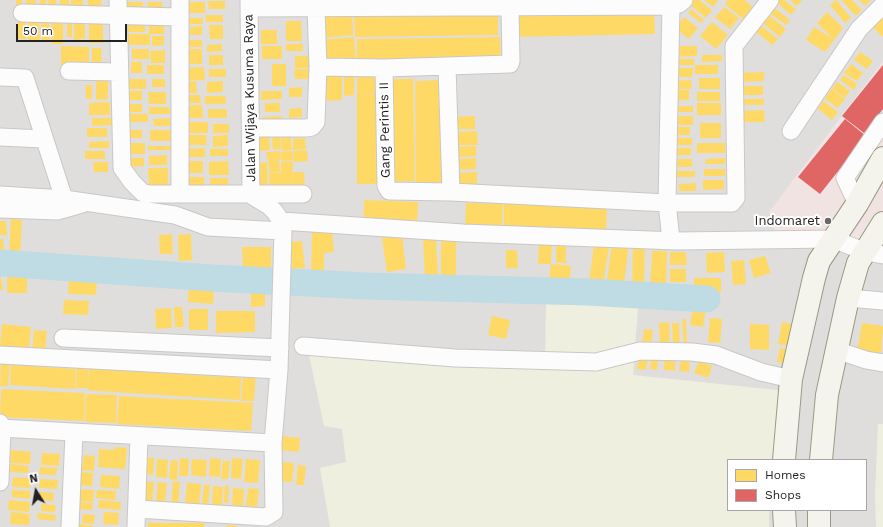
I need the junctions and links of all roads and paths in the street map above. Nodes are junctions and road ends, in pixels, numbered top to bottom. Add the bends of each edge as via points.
1 (770, 0) edge
2 (674, 2) edge
3 (249, 4) edge
4 (883, 5) edge
5 (118, 7) edge
6 (510, 7) junction
7 (180, 8) edge
8 (316, 8) junction
9 (22, 13) dead end
10 (447, 66) junction
11 (318, 67) junction
12 (384, 68) junction
13 (69, 71) dead end
14 (119, 72) junction
15 (0, 77) edge
16 (882, 125) edge
17 (251, 128) junction
18 (791, 131) dead end
19 (0, 137) edge
20 (44, 139) junction
21 (883, 158) edge
22 (451, 192) junction
23 (180, 194) junction
24 (303, 194) dead end
25 (0, 195) edge
26 (251, 195) junction
27 (64, 199) junction
28 (86, 203) junction
29 (667, 203) junction
30 (857, 204) junction
31 (0, 209) edge
32 (883, 223) edge
33 (282, 226) junction
34 (833, 239) junction
35 (671, 240) junction
36 (875, 254) edge
37 (848, 298) junction
38 (883, 301) edge
39 (63, 338) dead end
40 (303, 346) dead end
41 (280, 348) junction
42 (836, 350) junction
43 (0, 355) edge
44 (883, 363) edge
45 (279, 370) junction
46 (792, 379) junction
47 (1, 427) edge
48 (74, 433) junction
49 (139, 436) junction
50 (273, 443) junction
51 (784, 459) edge
52 (821, 459) edge
53 (0, 482) edge
54 (136, 509) junction
55 (784, 511) edge
56 (819, 511) edge
57 (223, 521) edge
58 (70, 527) edge
59 (136, 527) edge
60 (785, 527) edge
61 (819, 527) edge

1 - 29 street via 734,46 736,198 732,203
2 - 6 street
2 - 29 street
3 - 8 street
3 - 17 street, Jalan Wijaya Kusuma Raya
4 - 18 street via 859,29
5 - 7 street
5 - 9 street
5 - 14 street
6 - 8 street
6 - 10 street via 510,64
7 - 23 street
8 - 11 street
10 - 12 street
10 - 22 street
11 - 12 street
11 - 17 street via 316,122 312,127
12 - 22 street, Gang Perintis II via 386,186 389,191
13 - 14 street
14 - 23 street via 122,168 143,193
15 - 20 street via 25,78
16 - 30 street via 845,178
17 - 26 street, Jalan Wijaya Kusuma Raya
19 - 20 street
20 - 27 street
21 - 30 street
22 - 29 street
23 - 26 street
24 - 26 street
25 - 27 street
26 - 33 street via 268,206
27 - 28 street
28 - 31 street via 57,211
28 - 33 street via 175,215 208,227
29 - 35 street
30 - 34 street
32 - 36 street
33 - 35 street
33 - 41 street
34 - 35 street
34 - 36 street
34 - 46 street via 819,261 814,278
36 - 37 street via 858,263
37 - 38 street
37 - 42 street
39 - 41 street
40 - 46 street via 455,358 596,362 640,351 692,352 716,355 761,372
41 - 45 street
42 - 44 street
42 - 52 street
43 - 45 street
45 - 50 street
46 - 51 street
47 - 48 street
47 - 53 street
48 - 49 street
48 - 58 street
49 - 50 street
49 - 54 street
50 - 57 street via 274,512 266,517
54 - 57 street
54 - 59 street
55 - 60 street
56 - 61 street

